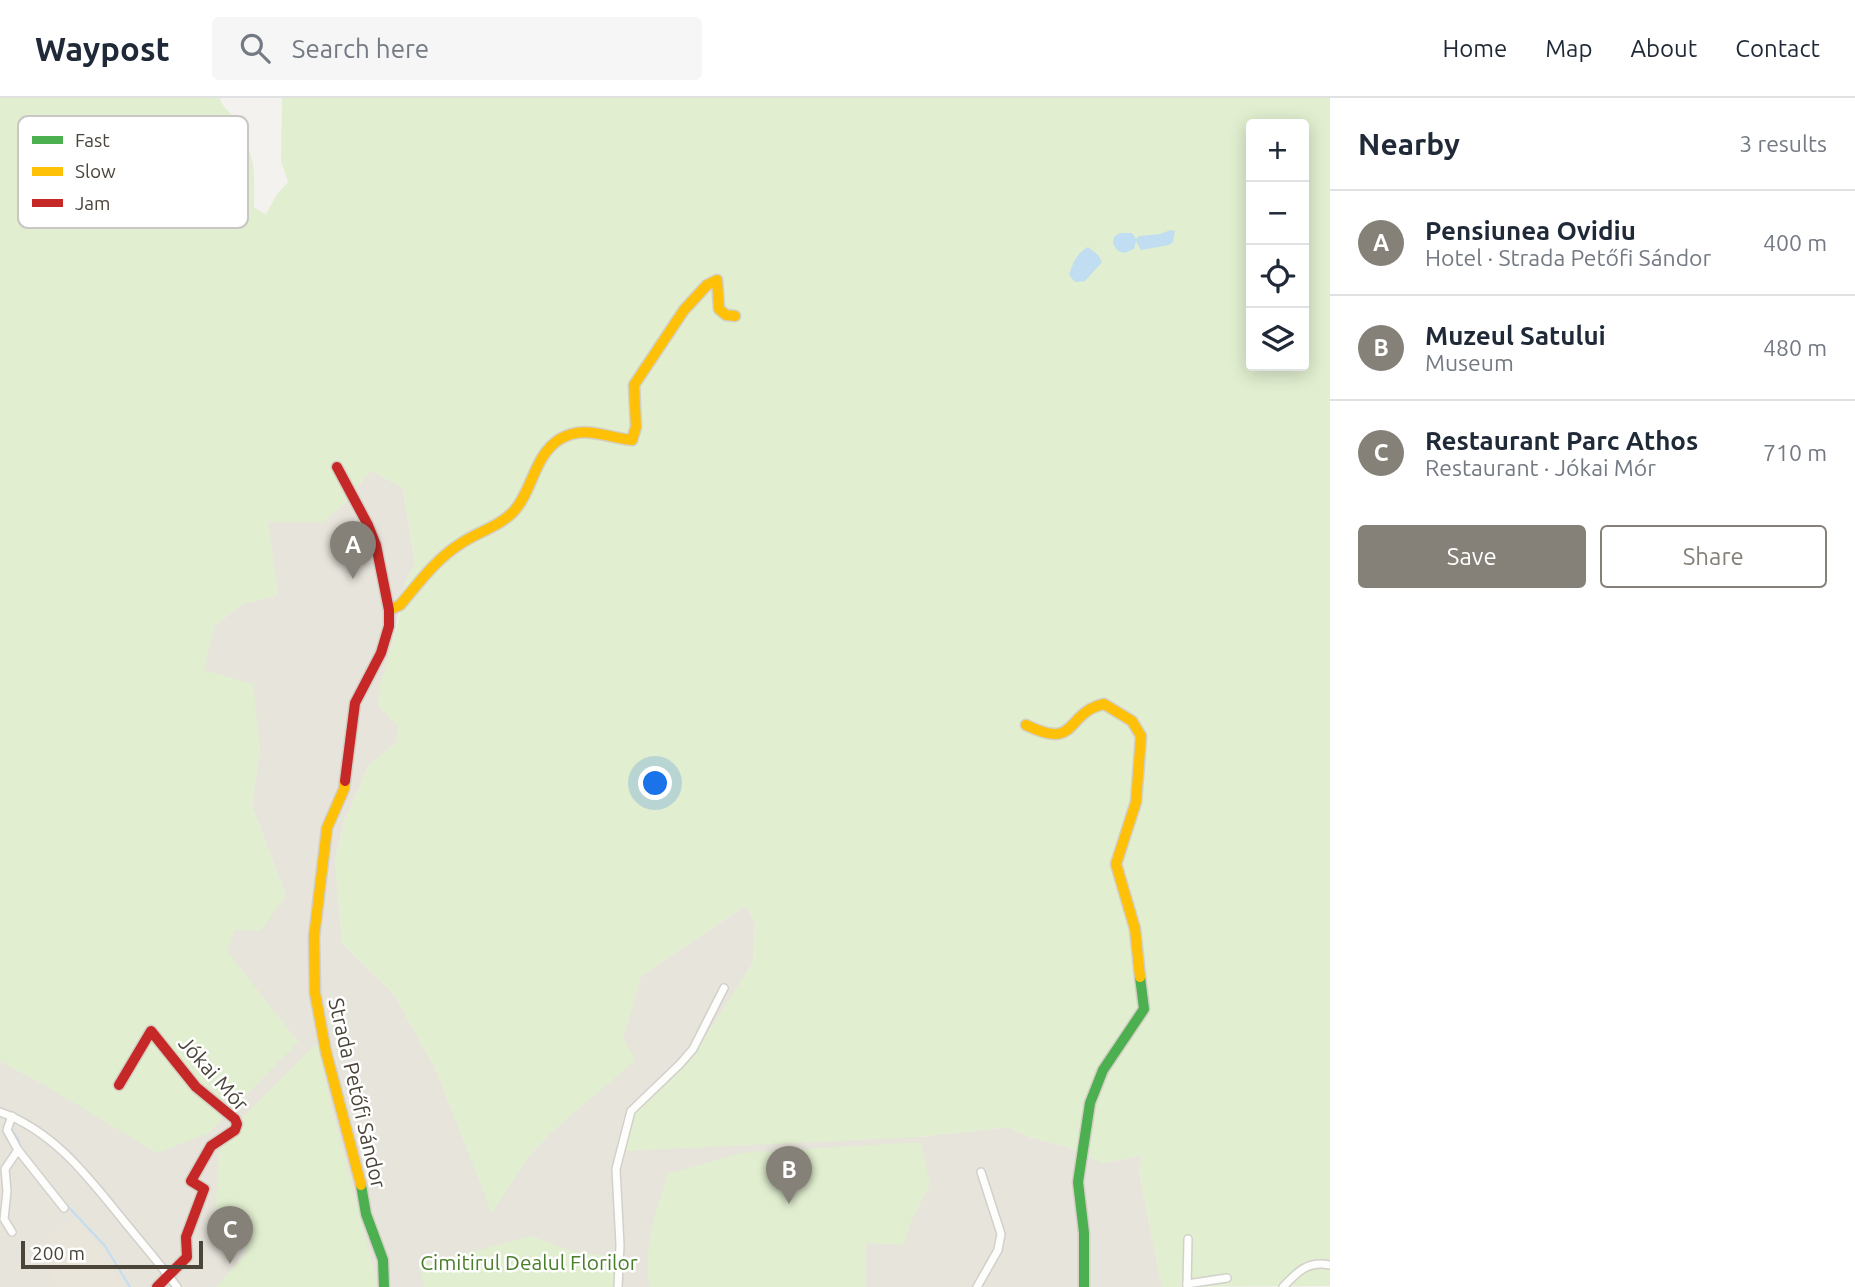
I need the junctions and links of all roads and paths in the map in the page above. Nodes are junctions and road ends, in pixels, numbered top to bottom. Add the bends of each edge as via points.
1 (734, 316) dead end
2 (337, 467) dead end
3 (390, 610) junction
4 (1026, 725) dead end
5 (724, 988) dead end
6 (119, 1085) dead end
7 (0, 1112) edge
8 (12, 1116) junction
9 (18, 1150) junction
10 (981, 1172) dead end
11 (64, 1208) dead end
12 (12, 1232) dead end
13 (1188, 1239) dead end
14 (1330, 1265) edge
15 (169, 1277) junction
16 (1227, 1278) dead end
17 (1187, 1285) edge
18 (157, 1287) edge
19 (177, 1287) edge
20 (384, 1287) edge
21 (618, 1287) edge
22 (977, 1287) edge
23 (1084, 1287) edge
24 (1283, 1287) edge

1 - 3 street via 719,309 718,281 707,284 635,385 636,433 632,440 584,432 551,443 512,512 451,550
2 - 3 street, Strada Petőfi Sándor via 376,545
3 - 20 street, Strada Petőfi Sándor via 386,643 355,703 344,789 327,828 314,945 318,1015 366,1214 382,1252
4 - 23 street via 1038,732 1064,734 1101,704 1132,720 1141,736 1136,802 1116,864 1135,929 1144,1009 1103,1070 1090,1103 1078,1181
5 - 21 street via 693,1049 631,1111 615,1169
6 - 15 street, Jókai Mór via 150,1031 196,1087 237,1124 211,1146 191,1181 204,1189 186,1237 187,1257
7 - 8 street
8 - 9 street via 7,1126
8 - 15 street via 80,1167
9 - 11 street
9 - 12 street via 5,1169 4,1219
10 - 22 street via 1001,1234 998,1250
13 - 17 street
14 - 24 street via 1303,1268
15 - 18 street
15 - 19 street
16 - 17 street

